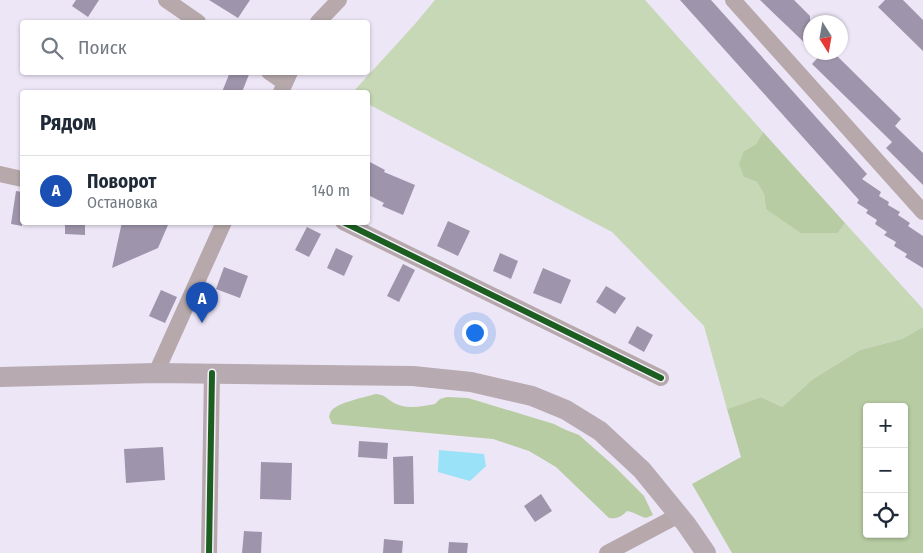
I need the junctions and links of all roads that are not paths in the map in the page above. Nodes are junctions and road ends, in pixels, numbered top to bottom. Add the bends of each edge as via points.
1 (166, 0) edge
2 (339, 0) edge
3 (733, 0) edge
4 (195, 20) edge
5 (320, 20) edge
6 (273, 75) edge
7 (285, 83) edge
8 (0, 174) edge
9 (20, 179) edge
10 (923, 212) edge
11 (223, 225) edge
12 (349, 225) edge
13 (156, 373) junction
14 (212, 373) junction
15 (0, 377) edge
16 (661, 378) dead end
17 (679, 515) junction
18 (209, 553) edge
19 (607, 553) edge
20 (706, 553) edge

1 - 4 street
2 - 5 street
3 - 10 street
6 - 7 street
8 - 9 street
11 - 13 street
12 - 16 street
13 - 14 main road
13 - 15 main road
14 - 17 main road via 413,376 471,382 532,396 566,410 600,431 642,470
14 - 18 street
17 - 19 street
17 - 20 main road

